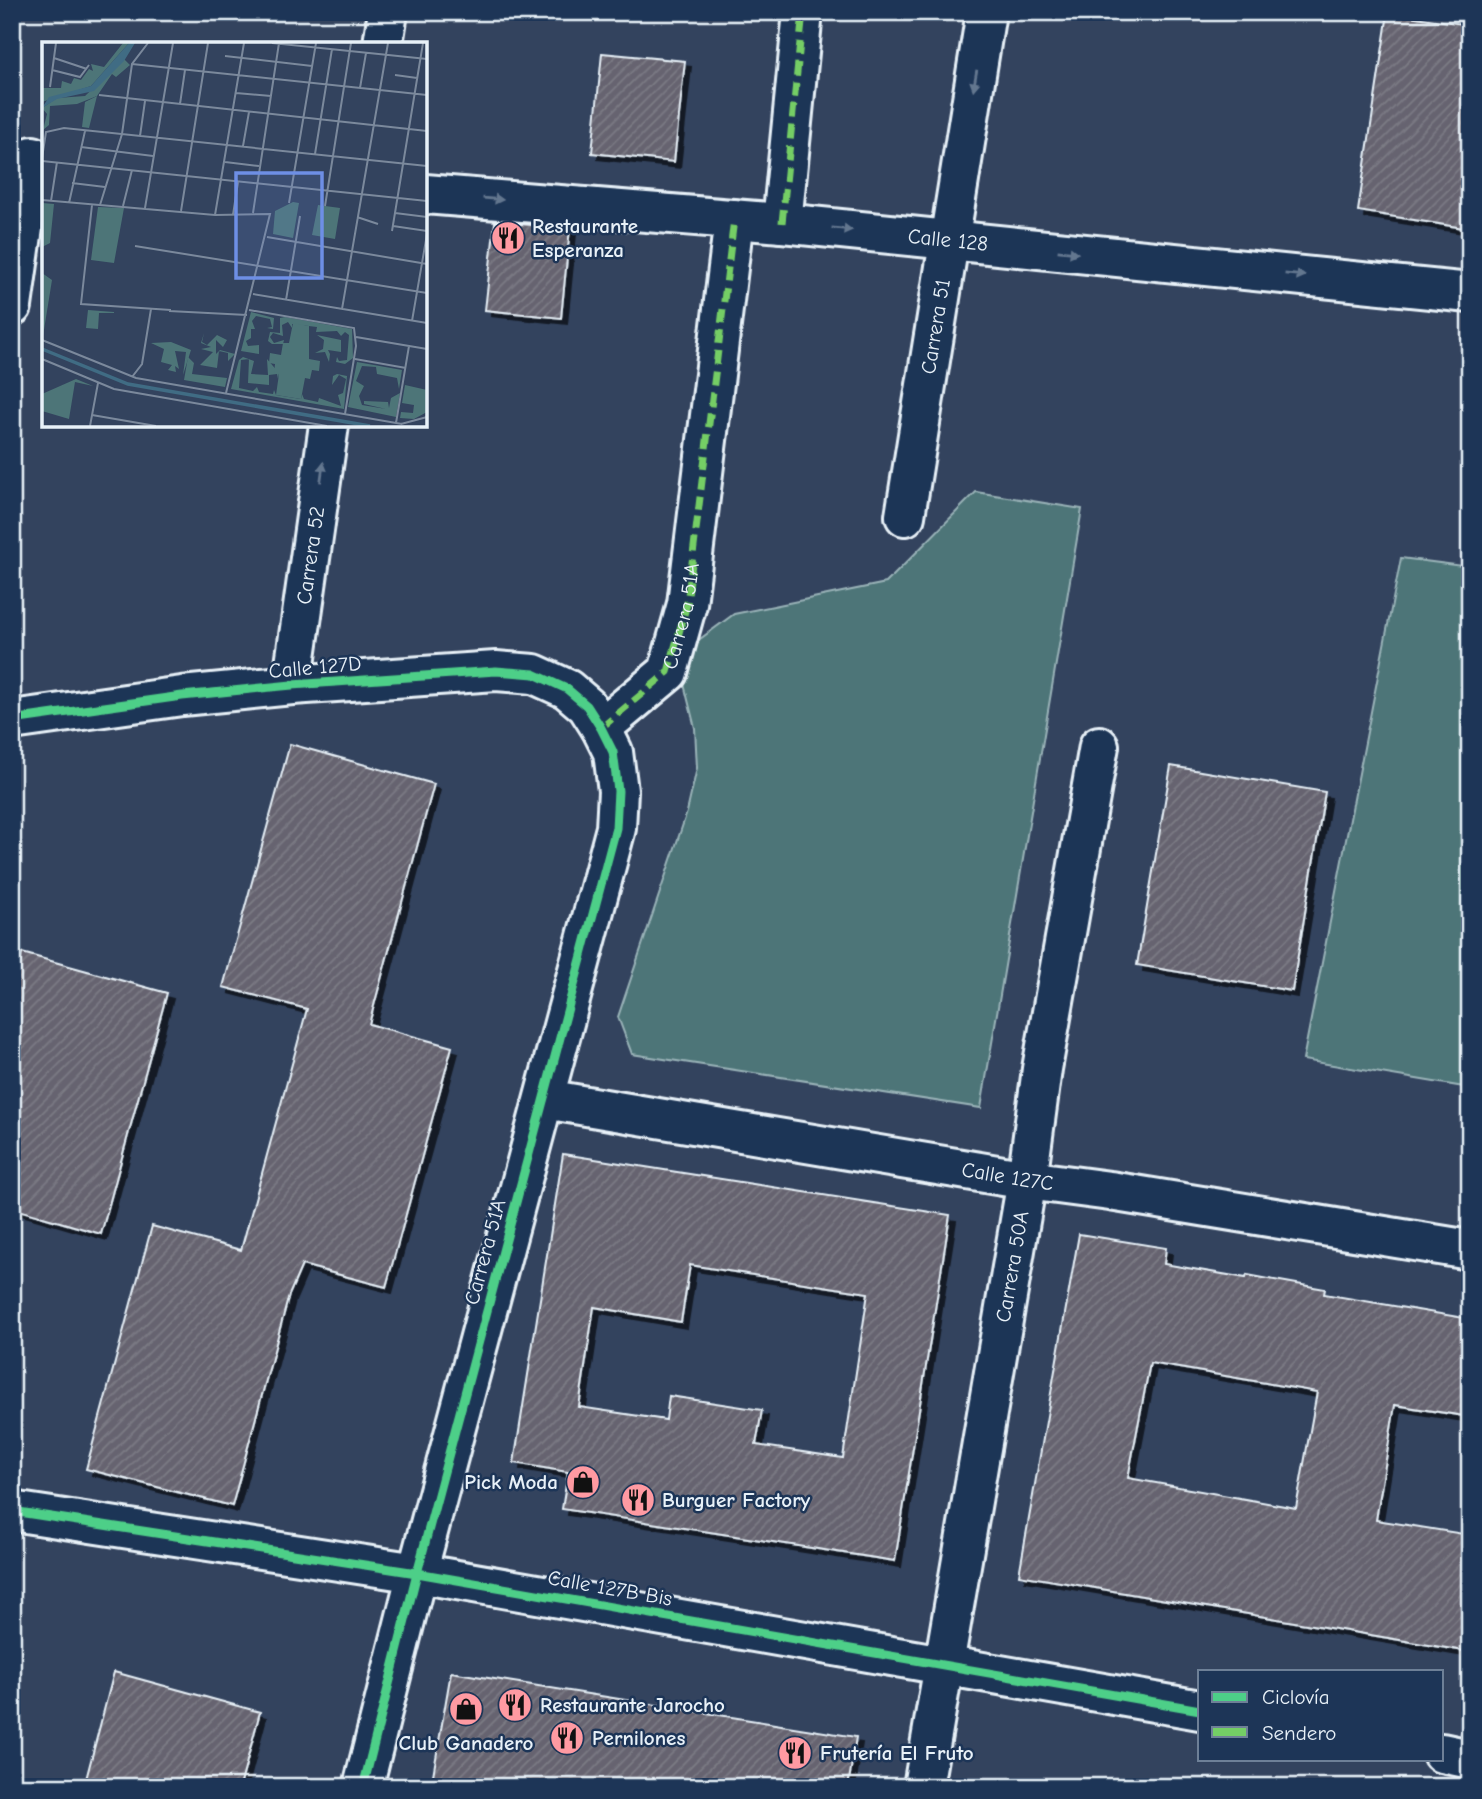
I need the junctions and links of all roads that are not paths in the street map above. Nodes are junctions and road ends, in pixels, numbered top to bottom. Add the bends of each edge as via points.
1 (388, 12) edge
2 (803, 12) edge
3 (986, 12) edge
4 (383, 42) edge
5 (30, 156) edge
6 (427, 194) edge
7 (734, 219) junction
8 (782, 223) junction
9 (948, 240) junction
10 (1470, 293) edge
11 (12, 306) edge
12 (329, 427) edge
13 (905, 516) dead end
14 (292, 685) junction
15 (12, 720) edge
16 (601, 727) junction
17 (1099, 747) dead end
18 (545, 1099) junction
19 (1027, 1180) junction
20 (1470, 1250) edge
21 (12, 1511) edge
22 (417, 1573) junction
23 (945, 1664) junction
24 (1198, 1710) edge
25 (1444, 1754) edge
26 (1470, 1759) edge
27 (363, 1787) edge
28 (923, 1787) edge

1 - 4 street
2 - 8 street
3 -> 9 street, Carrera 51
5 - 11 street
6 -> 7 street, Calle 128
7 - 8 street, Calle 128
7 - 16 street, Carrera 51A via 687,604 668,671
8 -> 9 street, Calle 128
9 -> 10 street, Calle 128
9 - 13 street, Carrera 51
14 -> 12 street, Carrera 52
14 - 15 street, Calle 127D
14 - 16 street, Calle 127D via 496,671 534,674 566,689 587,706
16 - 18 street, Carrera 51A via 613,752 616,828
17 - 19 street, Carrera 50A
18 - 19 street, Calle 127C
18 - 22 street, Carrera 51A
19 - 20 street, Calle 127C
19 - 23 street, Carrera 50A
21 - 22 street, Calle 127B Bis
22 - 23 street, Calle 127B Bis
22 - 27 street, Carrera 51A
23 - 24 street, Calle 127B Bis
23 - 28 street, Carrera 50A
25 - 26 street

